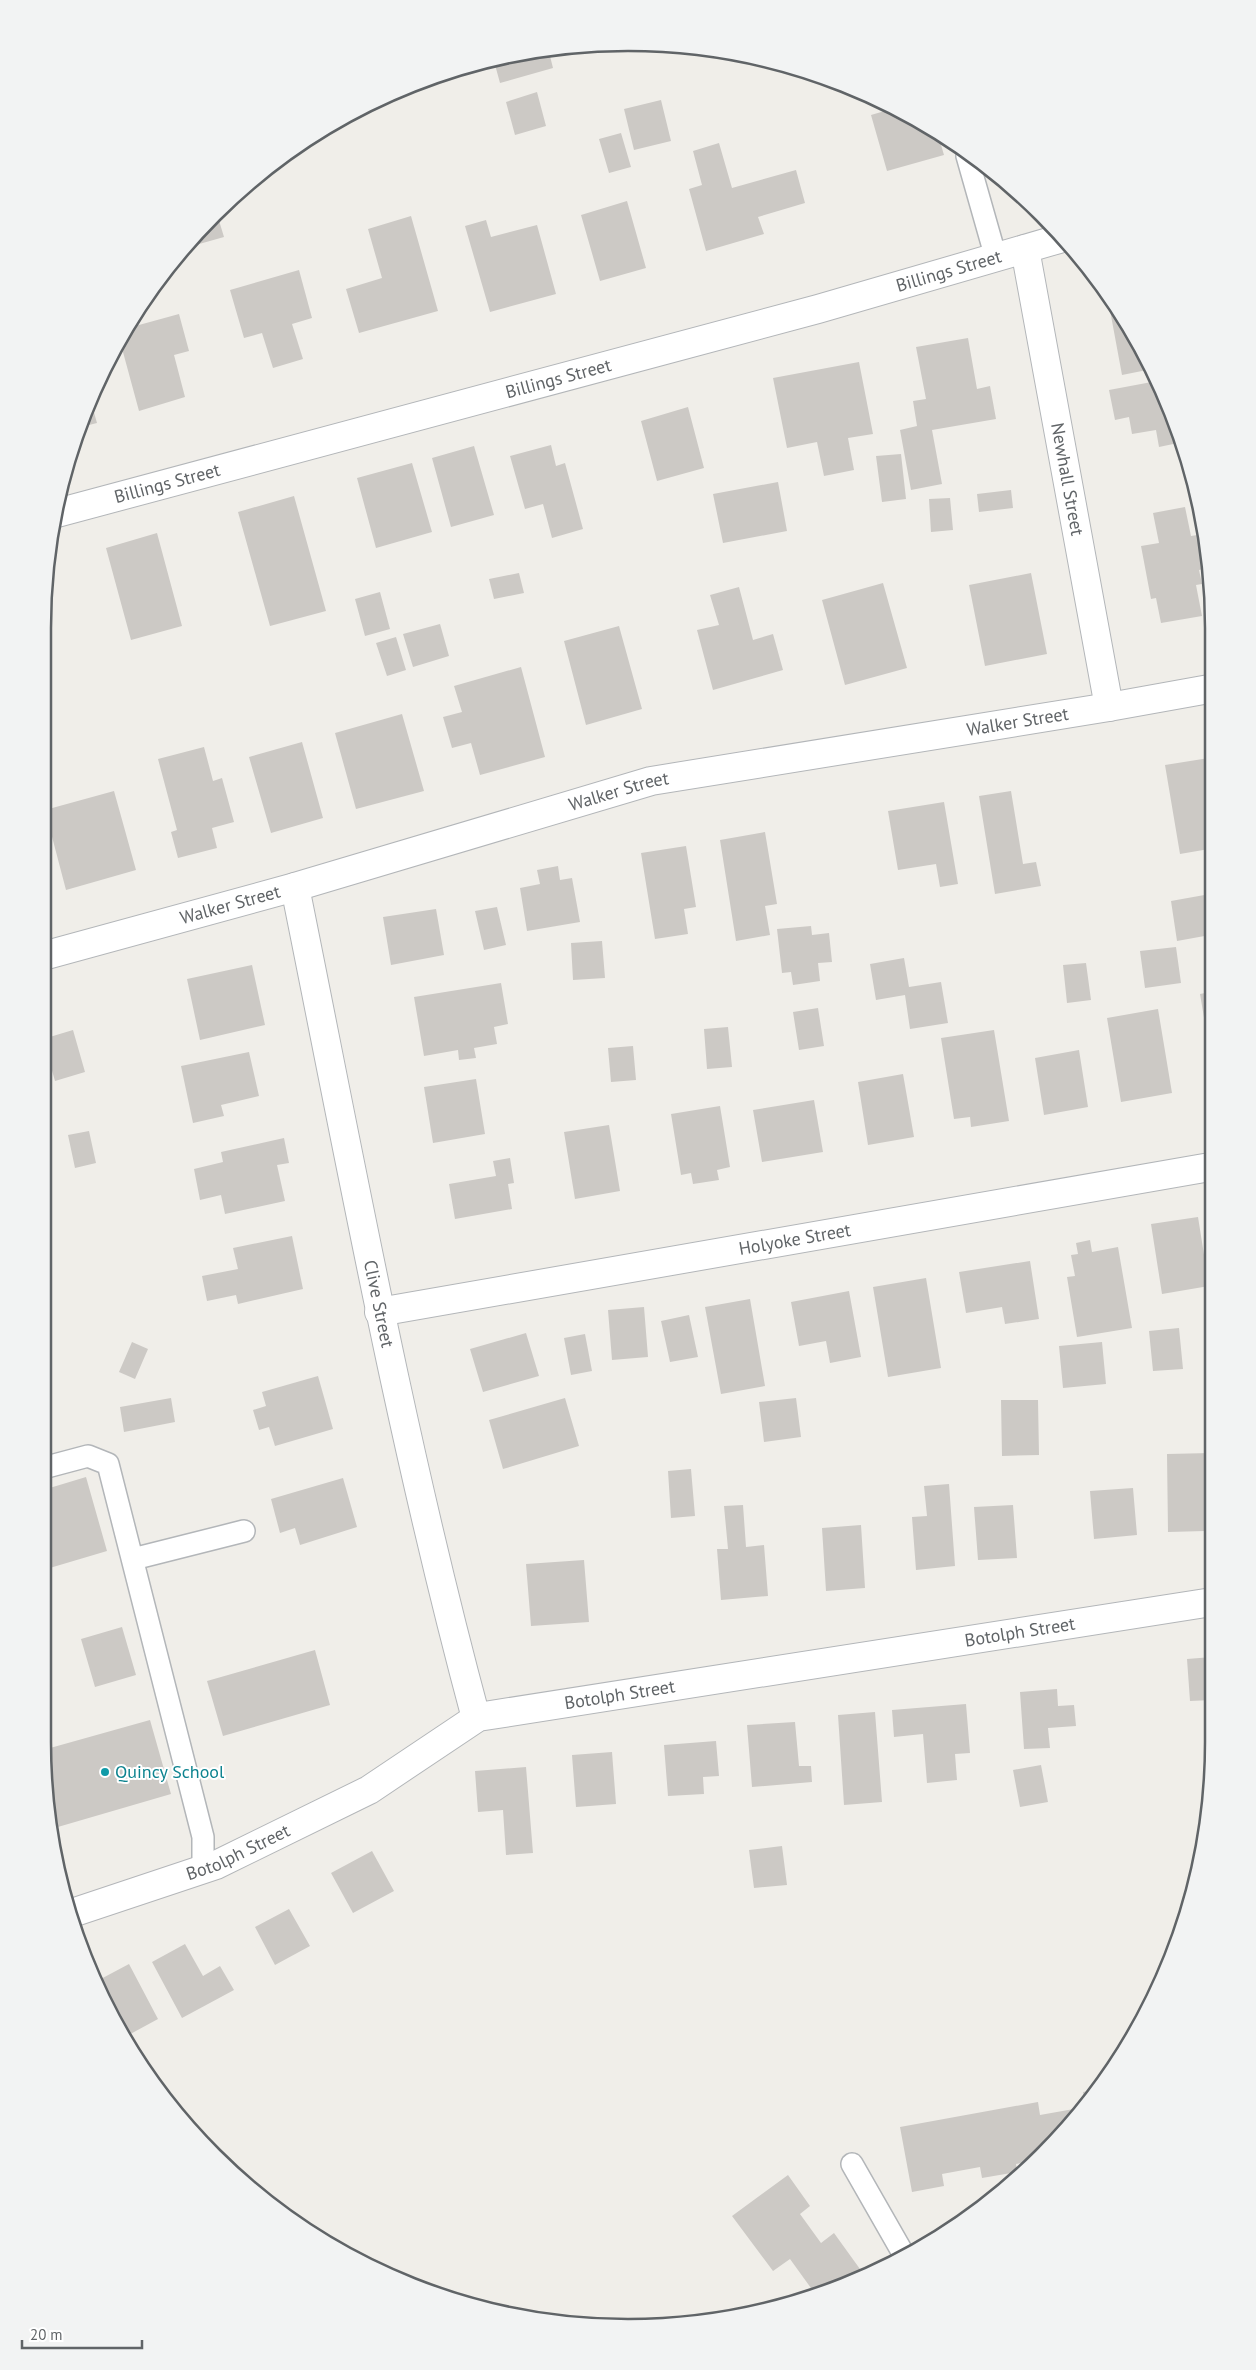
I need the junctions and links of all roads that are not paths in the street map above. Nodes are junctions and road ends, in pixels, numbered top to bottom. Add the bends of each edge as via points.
1 (969, 163) edge
2 (1055, 240) edge
3 (1026, 249) junction
4 (996, 258) junction
5 (63, 511) edge
6 (1205, 690) edge
7 (1109, 708) junction
8 (295, 887) junction
9 (51, 954) edge
10 (1205, 1168) edge
11 (379, 1312) junction
12 (51, 1466) edge
13 (244, 1531) dead end
14 (133, 1559) junction
15 (1205, 1603) edge
16 (476, 1718) junction
17 (203, 1869) junction
18 (77, 1911) edge
19 (852, 2164) dead end
20 (901, 2249) edge

1 - 4 lane
2 - 3 street, Billings Street
3 - 4 street, Billings Street
3 - 7 street, Newhall Street
4 - 5 street, Billings Street via 809,312
6 - 7 street, Walker Street
7 - 8 street, Walker Street via 650,781
8 - 9 street, Walker Street
8 - 11 street, Clive Street
10 - 11 street, Holyoke Street
11 - 16 street, Clive Street
12 - 14 lane via 88,1456 108,1464
13 - 14 lane
14 - 17 lane via 203,1837
15 - 16 street, Botolph Street
16 - 17 street, Botolph Street via 369,1790
17 - 18 street, Botolph Street
19 - 20 lane

